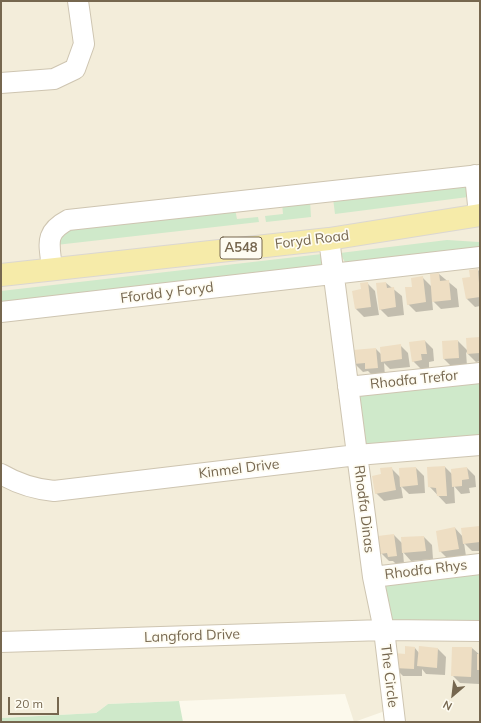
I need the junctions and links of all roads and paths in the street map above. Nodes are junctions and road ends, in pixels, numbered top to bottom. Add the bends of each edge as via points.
1 (78, 1) edge
2 (1, 83) edge
3 (477, 175) edge
4 (480, 215) edge
5 (329, 239) junction
6 (480, 257) edge
7 (52, 269) junction
8 (334, 274) junction
9 (1, 275) edge
10 (1, 312) edge
11 (480, 373) edge
12 (348, 387) junction
13 (480, 444) edge
14 (357, 455) junction
15 (1, 474) edge
16 (480, 564) edge
17 (373, 577) junction
18 (384, 630) junction
19 (480, 631) edge
20 (1, 642) edge
21 (395, 722) edge

1 - 2 street via 84,44 75,69 54,79
3 - 4 street
3 - 7 street via 68,220 56,226 49,239
4 - 5 main road, Foryd Road / A548
5 - 7 main road, Foryd Road / A548
5 - 8 street, Rhodfa Dinas
6 - 8 street, Ffordd y Foryd
7 - 9 main road, Foryd Road / A548
8 - 10 street, Ffordd y Foryd
8 - 12 street, Rhodfa Dinas
11 - 12 street, Rhodfa Trefor
12 - 14 street, Rhodfa Dinas
13 - 14 street, Kinmel Drive
14 - 15 street, Kinmel Drive via 54,491 34,489
14 - 17 street, Rhodfa Dinas
16 - 17 street, Rhodfa Rhys
17 - 18 street, Rhodfa Dinas
18 - 19 street
18 - 20 street, Langford Drive
18 - 21 street, The Circle

